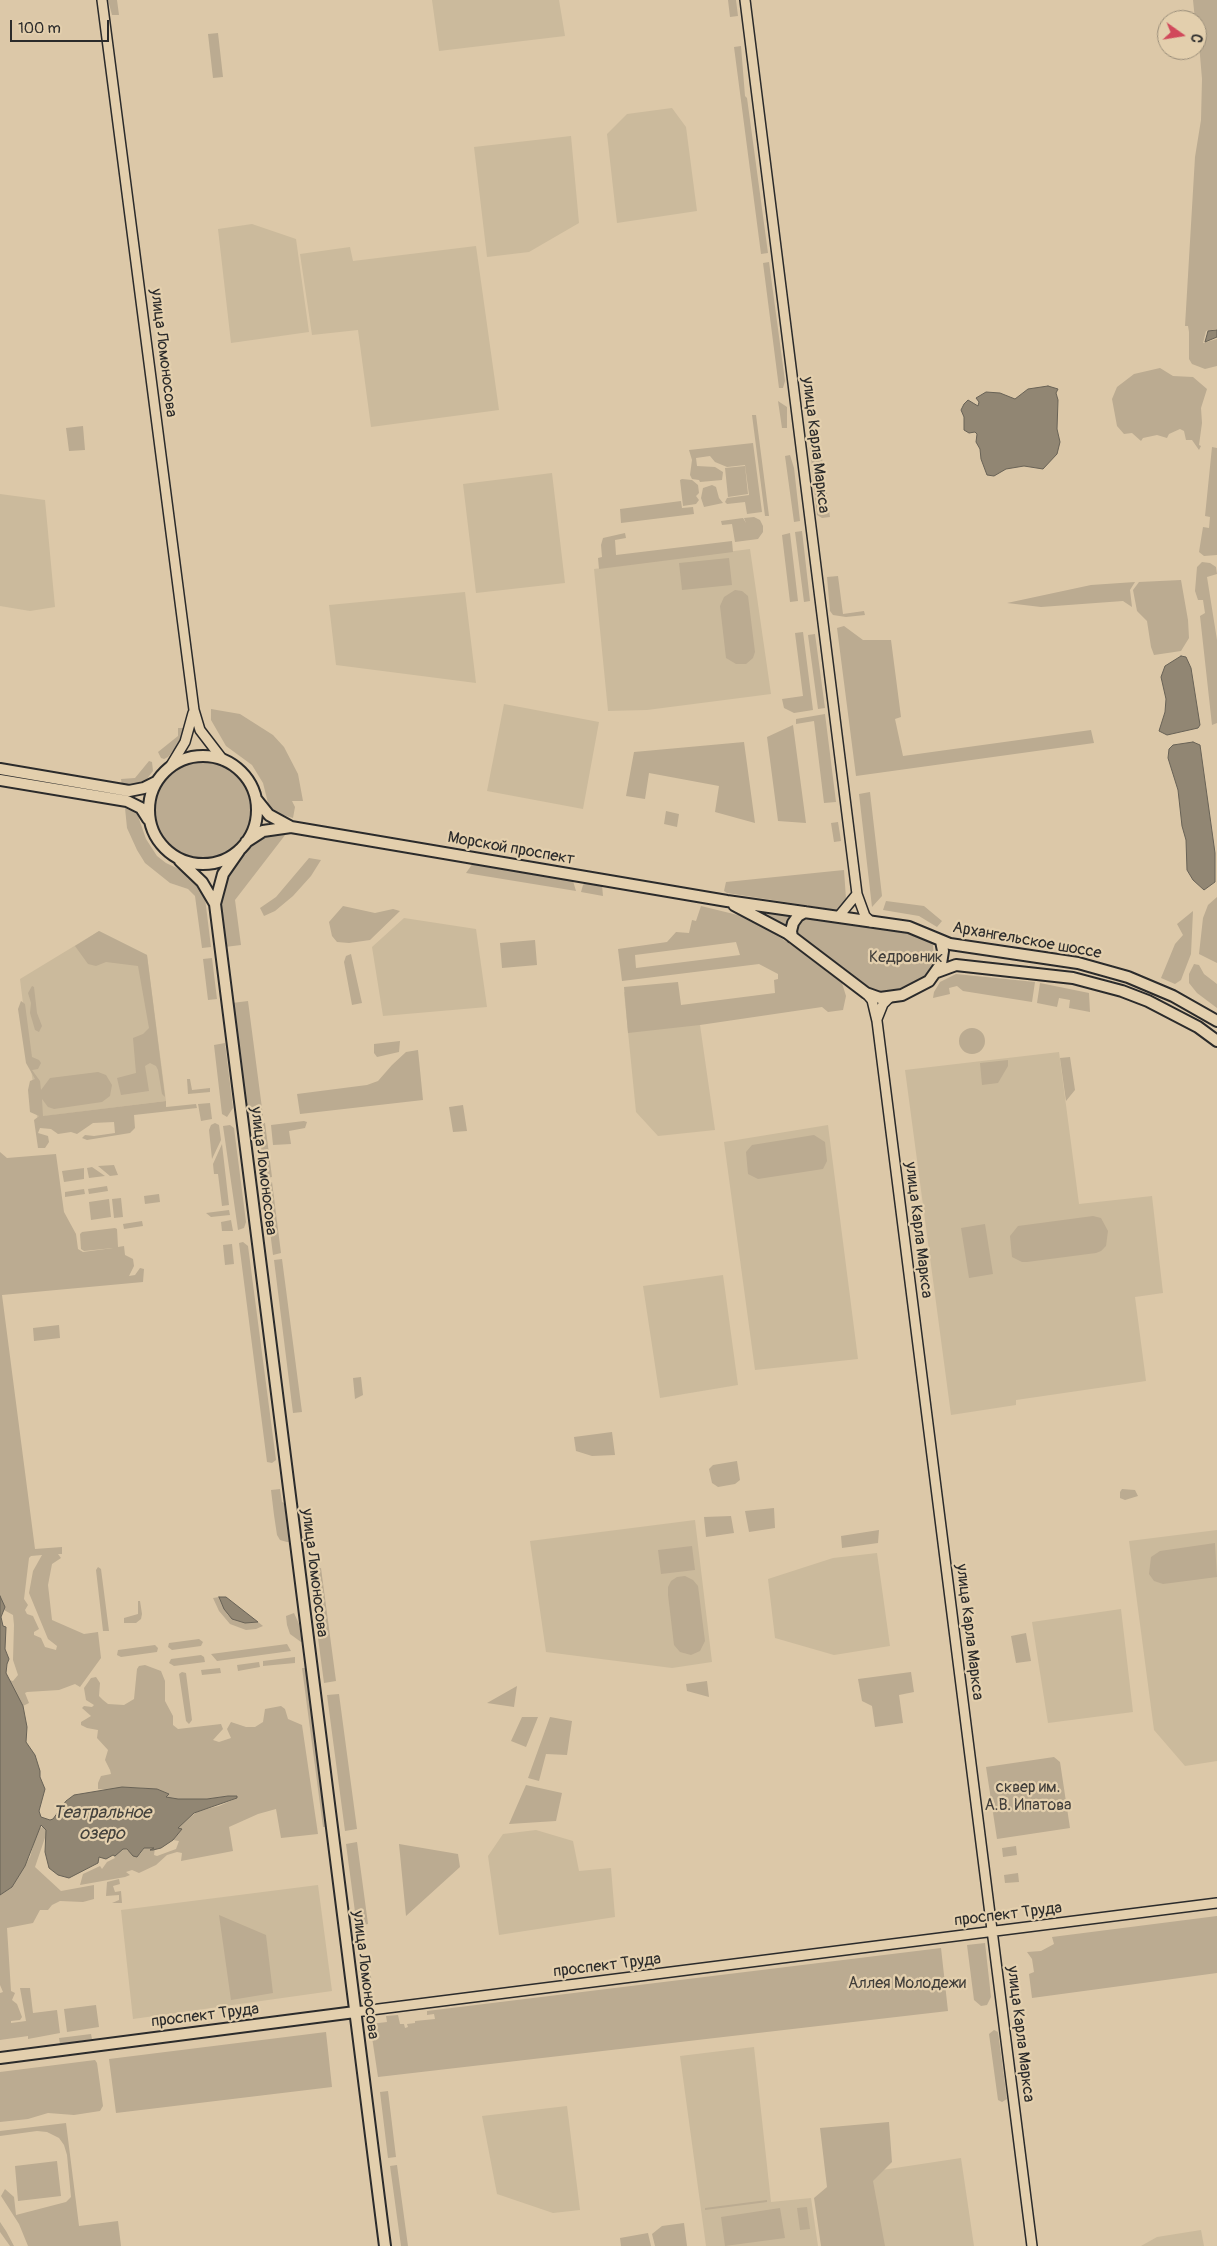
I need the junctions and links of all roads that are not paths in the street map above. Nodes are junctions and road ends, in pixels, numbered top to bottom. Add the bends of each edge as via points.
1 (102, 0) edge
2 (745, 0) edge
3 (194, 710) junction
4 (223, 760) junction
5 (170, 767) junction
6 (0, 769) edge
7 (0, 780) edge
8 (157, 781) junction
9 (85, 789) junction
10 (256, 798) junction
11 (150, 825) junction
12 (291, 827) junction
13 (246, 842) junction
14 (239, 851) junction
15 (175, 857) junction
16 (857, 894) junction
17 (727, 901) junction
18 (215, 904) junction
19 (805, 912) junction
20 (839, 916) junction
21 (871, 922) junction
22 (792, 937) junction
23 (941, 941) junction
24 (937, 972) junction
25 (866, 993) junction
26 (890, 997) junction
27 (877, 1021) junction
28 (1217, 1021) edge
29 (1217, 1041) edge
30 (1217, 1903) edge
31 (992, 1933) junction
32 (355, 2012) junction
33 (0, 2058) edge
34 (385, 2246) edge
35 (1032, 2246) edge

1 - 3 street, улица Ломоносова
2 - 16 street, улица Карла Маркса
3 - 4 street via 200,730
3 - 5 street via 184,742
4 - 5 main road via 197,756
4 - 10 main road via 245,776
5 - 8 main road
6 - 9 main road
7 - 9 main road
8 - 9 main road via 129,791
8 - 11 main road via 149,804
9 - 11 main road via 136,804 144,810
10 - 12 main road via 269,815
10 - 13 main road via 256,822
11 - 15 main road via 160,844
12 - 13 main road via 263,831
12 - 17 main road, Морской проспект
13 - 14 main road
14 - 15 main road via 209,864 193,864
14 - 18 main road via 223,874
15 - 18 main road via 202,882
16 - 20 street
16 - 21 street, улица Карла Маркса via 865,916
17 - 19 main road, Морской проспект
17 - 22 main road
18 - 32 main road, улица Ломоносова
19 - 20 main road, Морской проспект
19 - 22 main road via 793,923
20 - 21 main road, Архангельское шоссе
21 - 23 main road, Архангельское шоссе via 909,927
22 - 25 main road
23 - 24 main road via 942,958
23 - 28 main road, Архангельское шоссе via 1078,963 1128,977 1173,996
24 - 26 main road via 914,990
24 - 29 main road, Архангельское шоссе via 956,965 1073,978 1148,1001
25 - 26 main road via 880,998
25 - 27 street, улица Карла Маркса via 872,1000
26 - 27 street via 881,1008
27 - 31 street, улица Карла Маркса
30 - 31 street, проспект Труда
31 - 32 street, проспект Труда
31 - 35 street, улица Карла Маркса
32 - 33 main road, проспект Труда
32 - 34 main road, улица Ломоносова

